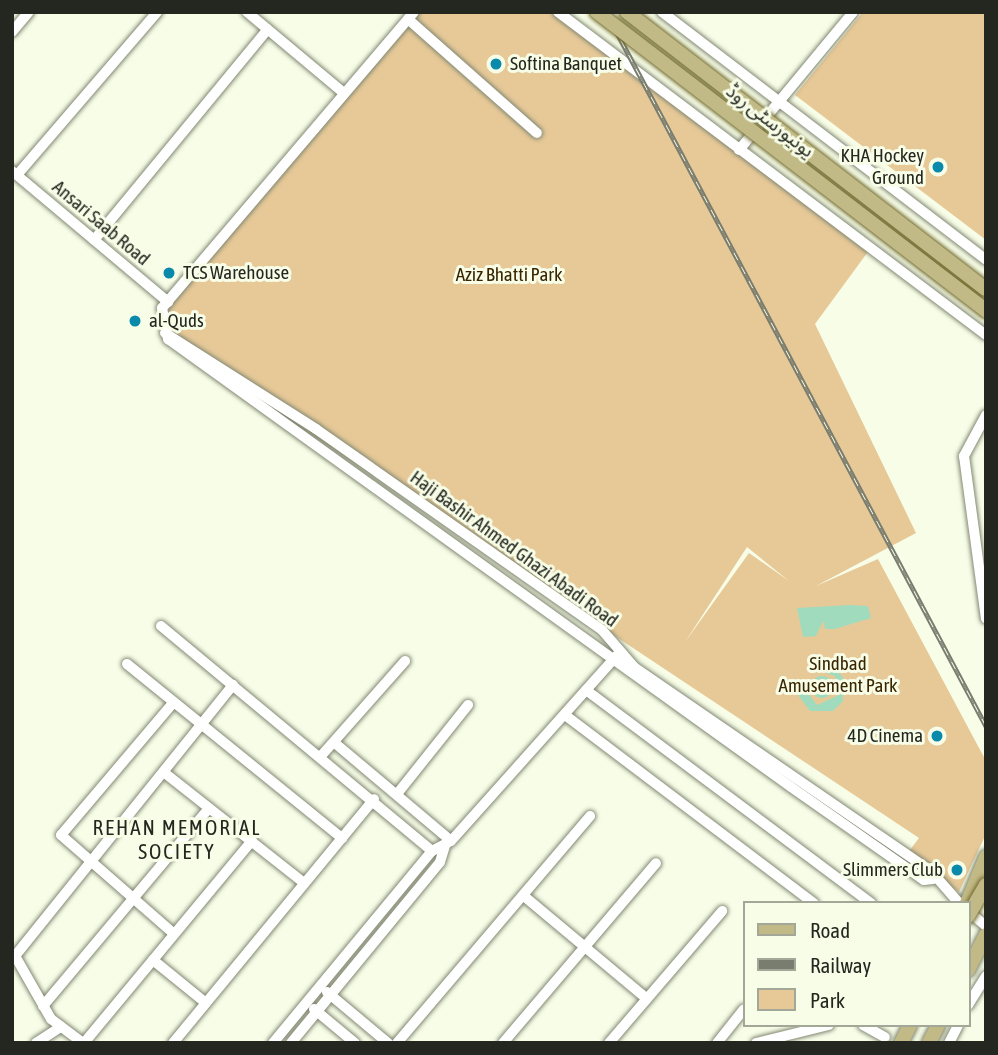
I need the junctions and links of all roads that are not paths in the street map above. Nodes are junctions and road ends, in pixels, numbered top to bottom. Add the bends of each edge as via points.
1 (29, 12) edge
2 (157, 12) edge
3 (247, 12) edge
4 (558, 12) edge
5 (597, 12) edge
6 (627, 12) edge
7 (662, 12) edge
8 (853, 12) edge
9 (411, 15) edge
10 (268, 29) junction
11 (12, 32) edge
12 (344, 93) junction
13 (777, 103) junction
14 (537, 133) dead end
15 (739, 150) junction
16 (15, 173) edge
17 (94, 240) junction
18 (986, 260) edge
19 (986, 289) edge
20 (167, 302) junction
21 (986, 311) edge
22 (986, 335) edge
23 (986, 415) edge
24 (986, 619) edge
25 (161, 626) dead end
26 (617, 655) junction
27 (405, 661) dead end
28 (127, 664) dead end
29 (233, 685) junction
30 (586, 690) junction
31 (173, 703) junction
32 (468, 705) dead end
33 (565, 715) junction
34 (203, 726) junction
35 (336, 744) junction
36 (321, 756) junction
37 (166, 774) junction
38 (397, 794) junction
39 (374, 799) junction
40 (209, 808) junction
41 (590, 816) dead end
42 (342, 838) junction
43 (252, 841) junction
44 (448, 844) junction
45 (432, 851) junction
46 (986, 857) edge
47 (89, 863) junction
48 (656, 863) dead end
49 (304, 883) junction
50 (986, 885) edge
51 (524, 896) junction
52 (132, 899) junction
53 (811, 901) edge
54 (868, 901) edge
55 (957, 901) edge
56 (959, 901) edge
57 (722, 911) dead end
58 (970, 913) edge
59 (970, 913) edge
60 (986, 926) edge
61 (174, 934) junction
62 (986, 935) edge
63 (986, 944) edge
64 (584, 946) junction
65 (153, 960) junction
66 (970, 967) edge
67 (985, 981) edge
68 (319, 986) junction
69 (331, 996) junction
70 (647, 999) junction
71 (307, 1002) junction
72 (970, 1002) edge
73 (206, 1003) junction
74 (43, 1006) junction
75 (743, 1010) edge
76 (318, 1012) junction
77 (61, 1027) junction
78 (821, 1027) edge
79 (866, 1027) edge
80 (909, 1027) edge
81 (937, 1027) edge
82 (957, 1027) edge
83 (884, 1040) edge
84 (36, 1043) edge
85 (83, 1043) edge
86 (173, 1043) edge
87 (273, 1043) edge
88 (291, 1043) edge
89 (355, 1043) edge
90 (388, 1043) edge
91 (397, 1043) edge
92 (503, 1043) edge
93 (609, 1043) edge
94 (717, 1043) edge
95 (756, 1043) edge
96 (901, 1043) edge
97 (929, 1043) edge
98 (949, 1043) edge

1 - 11 street
2 - 16 street
3 - 10 street
4 - 15 street
5 - 21 main road, یونیورسٹی روڈ, bridge
6 - 19 main road, یونیورسٹی روڈ, bridge
7 - 13 street
8 - 13 street
9 - 12 street
9 - 14 street
10 - 12 street
10 - 17 street
12 - 20 street
13 - 15 street
13 - 18 street
15 - 22 street
16 - 17 street, Ansari Saab Road
17 - 20 street, Ansari Saab Road
20 - 26 street, Haji Bashir Ahmed Ghazi Abadi Road via 166,333
23 - 24 street via 964,456
25 - 29 street
26 - 30 street
26 - 55 street, Haji Bashir Ahmed Ghazi Abadi Road via 913,872 933,879
27 - 35 street
28 - 31 street
29 - 34 street
29 - 36 street
30 - 33 street
30 - 54 street
31 - 34 street
31 - 47 street via 61,835
32 - 38 street
33 - 44 street
33 - 53 street
34 - 37 street
34 - 42 street
35 - 36 street
35 - 38 street
36 - 39 street
37 - 40 street
37 - 47 street
38 - 44 street
39 - 42 street
39 - 45 street
40 - 43 street
40 - 52 street
41 - 51 street
42 - 49 street
43 - 49 street
43 - 61 street
44 - 45 street
44 - 69 street via 440,862
45 - 68 street
46 - 56 main road
47 - 52 street
47 - 74 street via 15,956
48 - 64 street
49 - 73 street
50 - 58 main road, bridge
51 - 64 street
51 - 91 street
52 - 61 street
52 - 74 street
57 - 70 street
59 - 60 street
61 - 65 street
62 - 66 main road
63 - 66 main road
64 - 70 street
64 - 92 street
65 - 73 street
65 - 85 street
67 - 72 street
68 - 69 street
68 - 71 street
69 - 76 street
69 - 90 street
70 - 93 street
71 - 76 street
71 - 87 street
73 - 86 street
74 - 77 street
75 - 94 street
76 - 88 street
76 - 89 street
77 - 84 street
77 - 85 street
78 - 95 street
79 - 83 street
80 - 96 main road
81 - 97 main road
82 - 98 street

